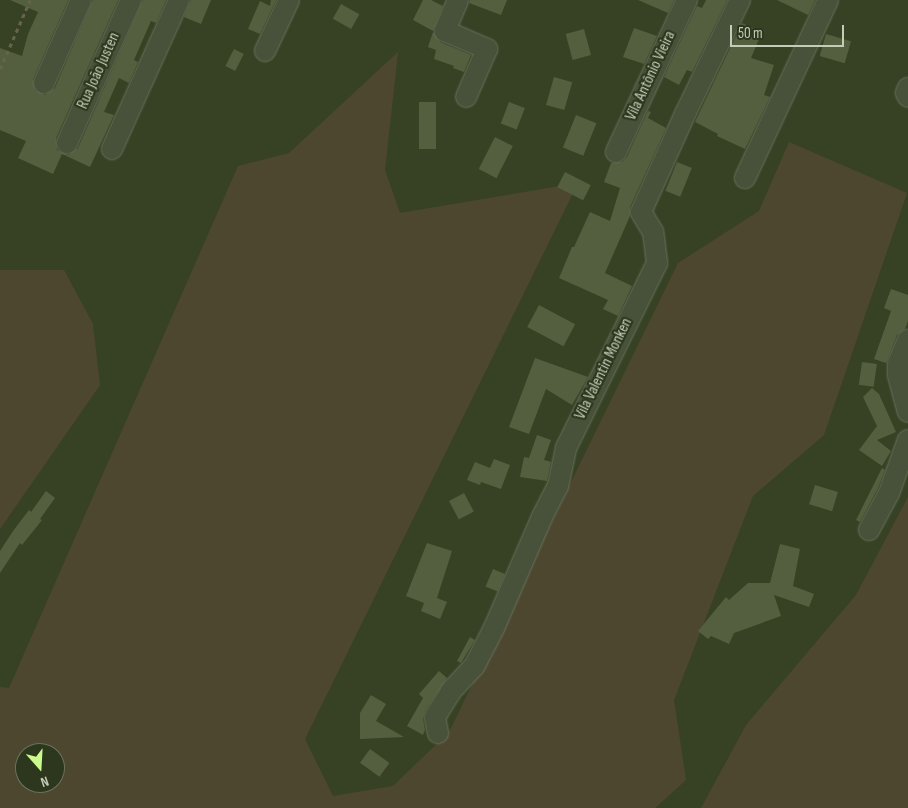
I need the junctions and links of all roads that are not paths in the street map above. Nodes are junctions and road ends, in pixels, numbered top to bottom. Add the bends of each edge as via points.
1 (81, 0) edge
2 (131, 0) edge
3 (179, 0) edge
4 (289, 0) edge
5 (458, 0) edge
6 (687, 0) edge
7 (740, 0) edge
8 (828, 0) edge
9 (265, 51) dead end
10 (44, 84) dead end
11 (908, 88) edge
12 (466, 97) dead end
13 (908, 97) edge
14 (67, 143) dead end
15 (112, 150) dead end
16 (616, 152) dead end
17 (745, 178) dead end
18 (908, 340) edge
19 (908, 412) edge
20 (908, 440) edge
21 (870, 530) dead end
22 (438, 734) dead end

1 - 10 street
2 - 14 street, Rua João Justen
3 - 15 street
4 - 9 street
5 - 12 street via 445,31 487,49
6 - 16 street, Vila Antônio Vieira
7 - 22 street, Vila Valentin Monken via 641,212 652,232 656,263 566,448 558,486 494,628 475,665 451,691 435,717
8 - 17 street
11 - 13 street
18 - 19 street via 898,363
20 - 21 street via 889,492

